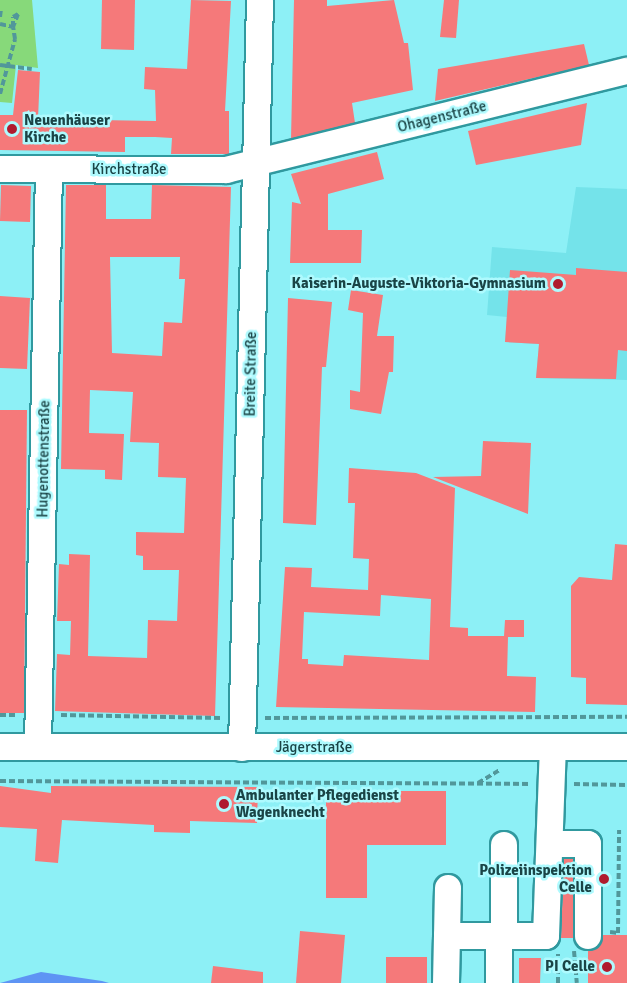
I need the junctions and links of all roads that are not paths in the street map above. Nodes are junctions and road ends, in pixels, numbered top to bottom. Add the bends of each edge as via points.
1 (260, 0) edge
2 (627, 71) edge
3 (256, 162) junction
4 (0, 169) edge
5 (49, 170) junction
6 (0, 747) edge
7 (38, 747) junction
8 (553, 747) junction
9 (627, 747) edge
10 (242, 748) junction
11 (552, 844) junction
12 (504, 845) dead end
13 (448, 888) dead end
14 (447, 936) junction
15 (502, 936) junction
16 (580, 940) road end
17 (446, 983) edge
18 (499, 983) edge

1 - 3 street, Breite Straße
2 - 3 street, Ohagenstraße
3 - 5 street, Kirchstraße via 226,170
3 - 10 street, Breite Straße
4 - 5 street, Kirchstraße
5 - 7 street, Hugenottenstraße
6 - 7 street, Jägerstraße
7 - 10 street, Jägerstraße
8 - 9 street, Jägerstraße
8 - 10 street, Jägerstraße
8 - 11 street
11 - 15 street via 547,844 546,936
11 - 16 street via 588,844
12 - 15 street
13 - 14 street
14 - 15 street
14 - 17 street
15 - 18 street

